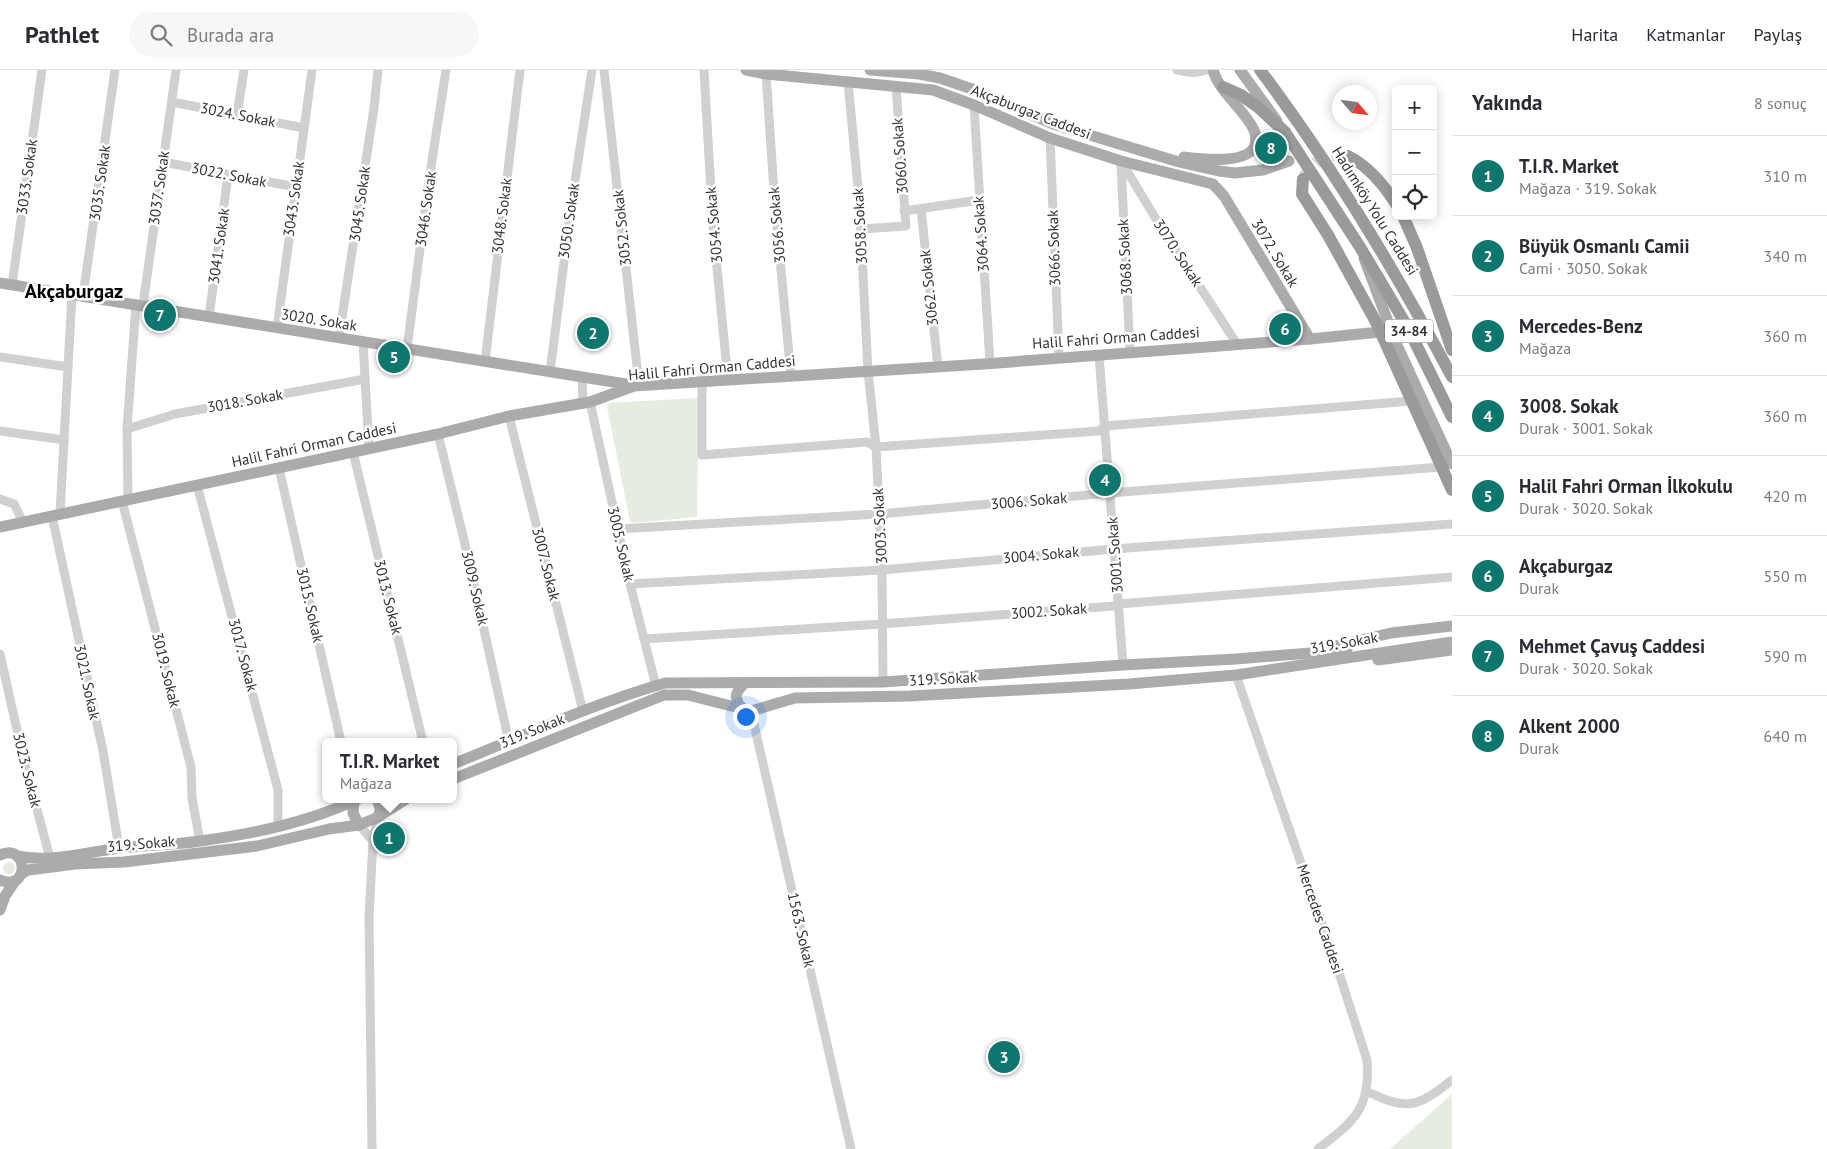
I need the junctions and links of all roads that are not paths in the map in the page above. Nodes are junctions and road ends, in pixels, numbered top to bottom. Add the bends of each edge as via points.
1 (42, 70) edge
2 (115, 70) edge
3 (176, 70) edge
4 (244, 70) edge
5 (312, 70) edge
6 (378, 70) edge
7 (446, 70) edge
8 (520, 70) edge
9 (592, 70) edge
10 (604, 70) edge
11 (704, 70) edge
12 (746, 70) edge
13 (870, 70) edge
14 (1177, 70) edge
15 (1206, 70) edge
16 (1213, 70) edge
17 (1240, 70) edge
18 (1260, 70) edge
19 (766, 74) junction
20 (848, 82) junction
21 (896, 86) junction
22 (1223, 88) junction
23 (172, 102) junction
24 (974, 105) junction
25 (237, 115) junction
26 (1053, 124) junction
27 (304, 128) junction
28 (1285, 132) junction
29 (1050, 138) junction
30 (1148, 152) junction
31 (1348, 156) tunnel mouth
32 (1121, 161) junction
33 (1289, 161) dead end
34 (163, 162) junction
35 (228, 175) junction
36 (1307, 175) junction
37 (1213, 184) joint
38 (296, 187) junction
39 (1392, 199) edge
40 (979, 200) junction
41 (921, 208) junction
42 (904, 211) junction
43 (1405, 220) edge
44 (861, 229) junction
45 (1360, 247) junction
46 (0, 283) edge
47 (12, 285) junction
48 (77, 295) junction
49 (139, 304) junction
50 (209, 317) junction
51 (277, 328) junction
52 (1380, 332) junction
53 (339, 337) junction
54 (1310, 339) junction
55 (363, 342) junction
56 (1237, 344) junction
57 (407, 349) junction
58 (1452, 350) edge
59 (1130, 352) junction
60 (1100, 355) junction
61 (0, 356) edge
62 (1059, 357) junction
63 (485, 362) junction
64 (990, 363) junction
65 (938, 367) junction
66 (68, 368) junction
67 (868, 371) junction
68 (550, 372) junction
69 (791, 376) junction
70 (582, 377) junction
71 (1452, 377) edge
72 (365, 379) junction
73 (728, 380) junction
74 (702, 381) junction
75 (636, 386) junction
76 (1412, 401) junction
77 (587, 402) junction
78 (509, 416) junction
79 (1452, 417) edge
80 (1105, 426) junction
81 (127, 429) junction
82 (0, 431) edge
83 (438, 434) junction
84 (64, 440) junction
85 (876, 448) junction
86 (369, 449) junction
87 (353, 452) junction
88 (1446, 465) edge
89 (279, 468) junction
90 (197, 485) junction
91 (1452, 490) edge
92 (1110, 493) junction
93 (0, 499) edge
94 (125, 500) junction
95 (879, 514) junction
96 (56, 515) junction
97 (23, 522) junction
98 (1452, 524) edge
99 (0, 527) edge
100 (618, 529) junction
101 (1114, 549) junction
102 (882, 570) junction
103 (1452, 576) edge
104 (630, 584) junction
105 (1119, 604) junction
106 (882, 624) junction
107 (1452, 626) edge
108 (1452, 635) edge
109 (644, 639) junction
110 (1452, 642) edge
111 (1452, 650) edge
112 (0, 654) edge
113 (1301, 654) junction
114 (1319, 663) junction
115 (1123, 665) junction
116 (1236, 675) junction
117 (763, 682) junction
118 (883, 682) junction
119 (745, 683) junction
120 (656, 686) junction
121 (766, 707) junction
122 (748, 710) junction
123 (583, 711) junction
124 (339, 738) edge
125 (422, 738) edge
126 (509, 742) junction
127 (457, 762) edge
128 (457, 777) edge
129 (349, 803) edge
130 (355, 803) edge
131 (379, 803) edge
132 (400, 803) edge
133 (379, 816) junction
134 (359, 825) junction
135 (278, 827) junction
136 (200, 841) junction
137 (373, 841) junction
138 (0, 846) edge
139 (119, 848) junction
140 (9, 854) edge
141 (50, 858) junction
142 (18, 878) junction
143 (0, 880) edge
144 (0, 910) edge
145 (1452, 1080) edge
146 (1366, 1091) junction
147 (372, 1149) edge
148 (852, 1149) edge
149 (1318, 1149) edge

1 - 47 street, 3033. Sokak
2 - 48 street, 3035. Sokak via 106,143
3 - 23 street, 3037. Sokak
4 - 25 street
5 - 27 street, 3043. Sokak
6 - 53 street, 3045. Sokak
7 - 57 street, 3046. Sokak
8 - 63 street, 3048. Sokak
9 - 68 street, 3050. Sokak
10 - 75 street, 3052. Sokak
11 - 73 street, 3054. Sokak via 713,227
12 - 19 main road, Akçaburgaz Caddesi
13 - 26 main road, Akçaburgaz Caddesi via 940,78
14 - 15 street via 1186,73
16 - 22 main road
17 - 28 main road, 34-84
18 - 71 highway, Hadımköy Yolu Caddesi / 34-84 via 1369,229 1409,295
19 - 20 main road, Akçaburgaz Caddesi
19 - 69 street, 3056. Sokak
20 - 21 main road, Akçaburgaz Caddesi
20 - 44 street, 3058. Sokak
21 - 24 main road, Akçaburgaz Caddesi via 933,90
21 - 42 street, 3060. Sokak
22 - 28 highway via 1258,107
22 - 30 main road via 1254,130 1256,142 1252,151 1239,158 1219,159
23 - 25 street, 3024. Sokak
23 - 34 street, 3037. Sokak
24 - 29 main road, Akçaburgaz Caddesi
24 - 40 street, 3064. Sokak
25 - 27 street, 3024. Sokak
26 - 29 main road
26 - 30 main road, Akçaburgaz Caddesi
27 - 38 street, 3043. Sokak
28 - 36 highway, 34-84
29 - 32 main road, Akçaburgaz Caddesi
29 - 62 street, 3066. Sokak
30 - 33 main road via 1235,173 1263,170
31 - 39 highway via 1360,162
32 - 37 main road, Akçaburgaz Caddesi
32 - 56 street, 3070. Sokak
32 - 59 street, 3068. Sokak
34 - 35 street, 3022. Sokak
34 - 49 street, 3037. Sokak
35 - 38 street, 3022. Sokak
35 - 50 street, 3041. Sokak
36 - 45 highway, Hadımköy Yolu Caddesi / 34-84
36 - 52 highway via 1302,194
37 - 54 main road, 3072. Sokak via 1224,196
38 - 51 street, 3043. Sokak
40 - 41 street
40 - 64 street, 3064. Sokak
41 - 42 street
41 - 65 street, 3062. Sokak
42 - 44 street, 3060. Sokak via 906,226
43 - 58 highway
44 - 67 street, 3058. Sokak
45 - 79 highway, Hadımköy Yolu Caddesi / 34-84 via 1408,328
45 - 88 main road
46 - 47 main road, 3020. Sokak
47 - 48 main road, 3020. Sokak
48 - 49 main road, 3020. Sokak
48 - 66 street, 3021. Sokak
49 - 50 main road, 3020. Sokak
49 - 81 street, 3019. Sokak
50 - 51 main road, 3020. Sokak
51 - 53 main road, 3020. Sokak
52 - 54 main road, Halil Fahri Orman Caddesi
52 - 76 highway
53 - 55 main road, 3020. Sokak
54 - 56 main road, Halil Fahri Orman Caddesi
55 - 57 main road, 3020. Sokak
55 - 72 street
56 - 59 main road, Halil Fahri Orman Caddesi
57 - 63 main road, 3020. Sokak
59 - 60 main road, Halil Fahri Orman Caddesi
60 - 62 main road, Halil Fahri Orman Caddesi
60 - 80 street, 3001. Sokak
61 - 66 street
62 - 64 main road, Halil Fahri Orman Caddesi
63 - 68 main road, 3020. Sokak
64 - 65 main road, Halil Fahri Orman Caddesi
65 - 67 main road, Halil Fahri Orman Caddesi
66 - 84 street, 3021. Sokak
67 - 69 main road, Halil Fahri Orman Caddesi
67 - 85 street, 3003. Sokak
68 - 70 main road, 3020. Sokak
69 - 73 main road, Halil Fahri Orman Caddesi
70 - 75 main road, 3020. Sokak
70 - 77 street, 3005. Sokak
72 - 81 street, 3018. Sokak via 175,414
72 - 86 street
73 - 74 main road, Halil Fahri Orman Caddesi
74 - 75 main road, Halil Fahri Orman Caddesi
74 - 85 street via 702,455 868,442
75 - 77 main road, Halil Fahri Orman Caddesi
76 - 80 street
76 - 88 highway
77 - 78 main road, Halil Fahri Orman Caddesi
77 - 100 street, 3005. Sokak
78 - 83 main road, Halil Fahri Orman Caddesi
78 - 123 street, 3007. Sokak
80 - 85 street via 1099,431
80 - 92 street, 3001. Sokak
81 - 94 street, 3019. Sokak
82 - 84 street
83 - 86 main road, Halil Fahri Orman Caddesi
83 - 126 street, 3009. Sokak
84 - 96 street, 3021. Sokak
85 - 95 street, 3003. Sokak
86 - 87 main road, Halil Fahri Orman Caddesi
87 - 89 main road, Halil Fahri Orman Caddesi
87 - 125 street, 3013. Sokak
88 - 91 highway
88 - 92 street, 3006. Sokak
89 - 90 main road, Halil Fahri Orman Caddesi
89 - 124 street, 3015. Sokak
90 - 94 main road, Halil Fahri Orman Caddesi
90 - 135 street, 3017. Sokak via 278,790
92 - 95 street, 3006. Sokak
92 - 101 street, 3001. Sokak
93 - 97 street via 14,504
94 - 96 main road, Halil Fahri Orman Caddesi
94 - 136 street, 3019. Sokak via 191,767 192,798
95 - 100 street, 3006. Sokak
95 - 102 street, 3003. Sokak
96 - 97 main road, Halil Fahri Orman Caddesi
96 - 139 street, 3021. Sokak
97 - 99 main road, Halil Fahri Orman Caddesi
98 - 101 street, 3004. Sokak
100 - 104 street, 3005. Sokak
101 - 102 street, 3004. Sokak
101 - 105 street, 3001. Sokak
102 - 104 street, 3004. Sokak
102 - 106 street, 3003. Sokak
103 - 105 street, 3002. Sokak
104 - 109 street, 3005. Sokak
105 - 106 street, 3002. Sokak
105 - 115 street, 3001. Sokak
106 - 109 street, 3002. Sokak
106 - 118 street, 3003. Sokak
107 - 113 main road via 1391,633
108 - 113 main road, 319. Sokak
109 - 120 street, 3005. Sokak
110 - 114 main road, 319. Sokak
111 - 114 main road via 1343,665
112 - 141 street, 3023. Sokak
113 - 115 main road, 319. Sokak
114 - 116 main road, 319. Sokak
115 - 118 main road, 319. Sokak
116 - 121 main road, 319. Sokak via 910,696 795,698
116 - 146 street, Mercedes Caddesi via 1362,1042 1367,1067
117 - 118 main road, 319. Sokak
117 - 119 main road, 319. Sokak
117 - 121 main road via 769,697
119 - 120 main road, 319. Sokak via 665,683
119 - 122 main road via 738,689 736,697 738,703
120 - 123 main road, 319. Sokak
121 - 122 main road, 319. Sokak
122 - 128 main road, 319. Sokak via 688,695 664,695
122 - 148 street, 1563. Sokak
123 - 126 main road, 319. Sokak
126 - 127 main road, 319. Sokak
129 - 135 main road, 319. Sokak via 328,813
130 - 134 main road via 353,815
131 - 133 main road
132 - 133 main road, 319. Sokak
133 - 134 main road, 319. Sokak
133 - 137 street
134 - 137 street
134 - 142 main road, 319. Sokak via 257,846 28,870
135 - 136 main road, 319. Sokak
136 - 139 main road, 319. Sokak
137 - 147 street via 369,916
138 - 140 main road
139 - 141 main road, 319. Sokak
140 - 141 main road, 319. Sokak
140 - 142 main road via 23,866
142 - 143 main road, 319. Sokak via 5,882
142 - 144 main road via 5,896
145 - 146 street via 1429,1097 1401,1105
146 - 149 street, Mercedes Caddesi via 1353,1120

